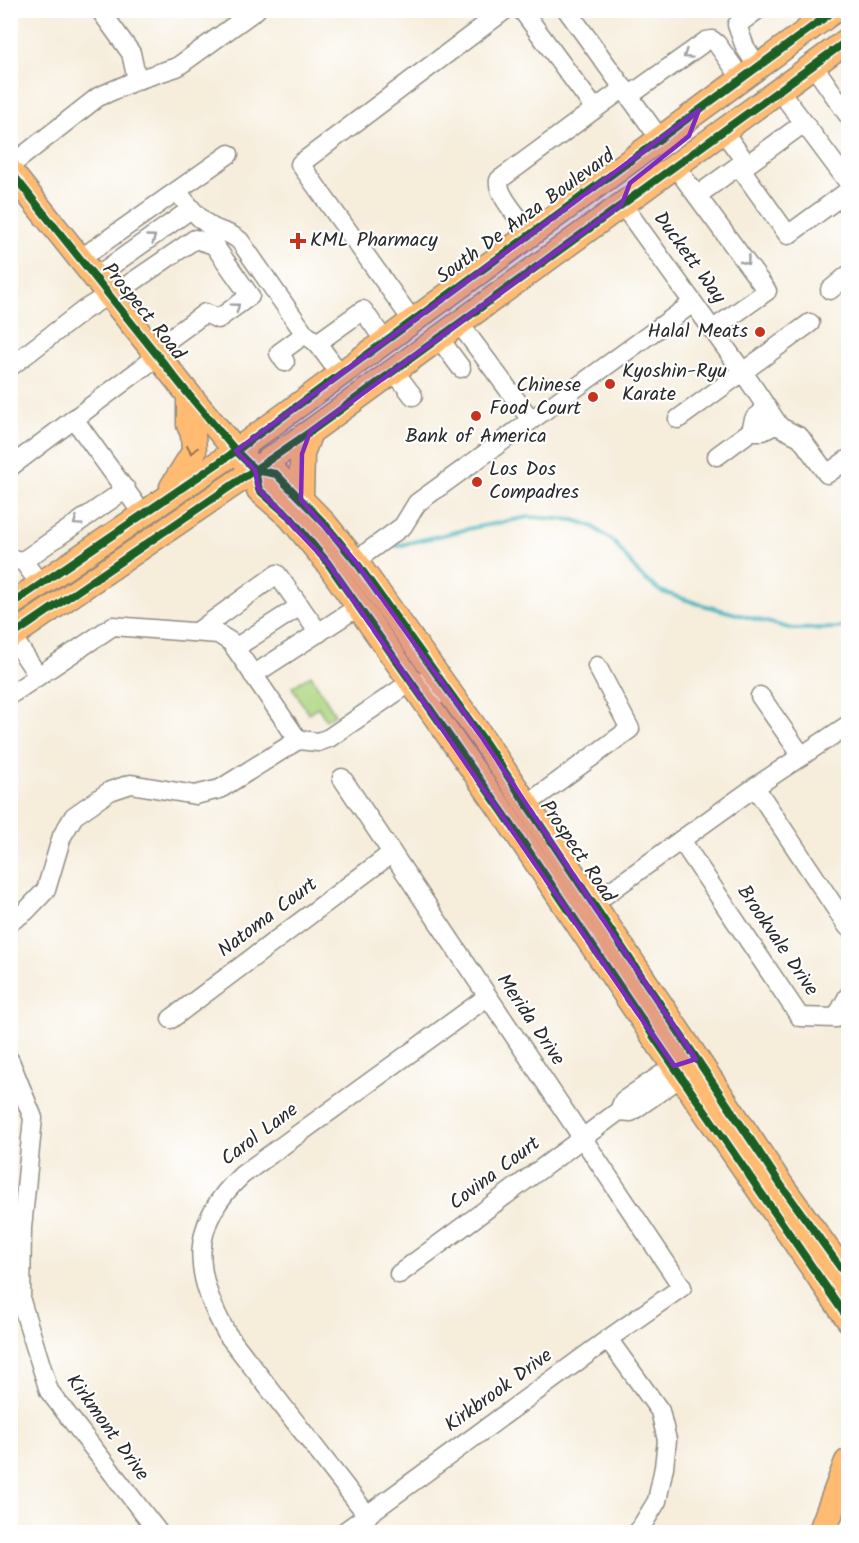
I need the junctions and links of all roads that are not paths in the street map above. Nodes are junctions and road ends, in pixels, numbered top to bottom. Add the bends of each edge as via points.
1 (100, 10) edge
2 (256, 10) edge
3 (505, 10) edge
4 (522, 10) edge
5 (567, 10) edge
6 (757, 10) edge
7 (835, 10) edge
8 (809, 18) edge
9 (849, 23) edge
10 (849, 40) edge
11 (813, 65) junction
12 (750, 73) junction
13 (137, 80) junction
14 (779, 90) junction
15 (626, 92) junction
16 (595, 109) junction
17 (699, 110) junction
18 (849, 115) edge
19 (804, 123) junction
20 (723, 131) junction
21 (660, 139) junction
22 (229, 154) dead end
23 (10, 166) edge
24 (675, 166) junction
25 (744, 167) junction
26 (10, 171) edge
27 (848, 183) edge
28 (595, 188) junction
29 (177, 191) junction
30 (698, 195) junction
31 (622, 204) junction
32 (191, 209) junction
33 (531, 234) junction
34 (89, 253) junction
35 (526, 274) junction
36 (849, 275) edge
37 (107, 285) junction
38 (830, 290) dead end
39 (693, 303) junction
40 (412, 320) junction
41 (459, 322) junction
42 (810, 322) dead end
43 (712, 330) junction
44 (311, 338) junction
45 (439, 338) junction
46 (384, 340) junction
47 (155, 353) junction
48 (285, 362) dead end
49 (10, 367) edge
50 (461, 368) dead end
51 (394, 371) junction
52 (742, 372) junction
53 (340, 374) junction
54 (189, 395) junction
55 (413, 396) dead end
56 (74, 419) junction
57 (678, 419) dead end
58 (531, 420) junction
59 (774, 420) junction
60 (310, 432) junction
61 (236, 450) junction
62 (717, 456) dead end
63 (849, 459) edge
64 (10, 467) edge
65 (255, 470) junction
66 (126, 489) junction
67 (164, 498) junction
68 (301, 500) junction
69 (142, 513) junction
70 (17, 560) edge
71 (355, 561) junction
72 (41, 585) junction
73 (10, 605) edge
74 (300, 606) junction
75 (358, 607) junction
76 (197, 632) junction
77 (319, 633) junction
78 (11, 637) edge
79 (235, 648) junction
80 (597, 666) dead end
81 (254, 675) junction
82 (38, 676) junction
83 (411, 682) junction
84 (450, 693) junction
85 (10, 695) edge
86 (760, 696) dead end
87 (849, 725) edge
88 (298, 740) junction
89 (802, 756) junction
90 (342, 778) dead end
91 (755, 787) junction
92 (526, 805) junction
93 (681, 840) junction
94 (392, 854) junction
95 (583, 911) junction
96 (10, 922) edge
97 (849, 927) edge
98 (849, 996) edge
99 (487, 997) junction
100 (171, 1019) dead end
101 (10, 1061) edge
102 (684, 1067) junction
103 (581, 1138) junction
104 (16, 1227) edge
105 (399, 1274) dead end
106 (849, 1278) edge
107 (682, 1287) joint
108 (849, 1319) edge
109 (608, 1339) junction
110 (849, 1464) edge
111 (368, 1516) junction
112 (158, 1533) edge
113 (344, 1533) edge
114 (638, 1533) edge
115 (822, 1533) edge

1 - 13 street via 131,53
2 - 13 street via 177,67
3 - 40 street via 300,164
4 - 16 street
5 - 15 street
6 - 12 street via 737,25
7 - 8 main road, South De Anza Boulevard
8 - 12 main road, South De Anza Boulevard
9 - 11 main road via 817,49
10 - 11 main road
11 - 14 main road
11 - 18 street
12 -> 15 street via 712,40
12 - 17 main road, South De Anza Boulevard
13 - 23 street via 98,97
14 - 19 street
14 - 20 main road
15 - 16 street
15 - 21 street
16 - 33 street via 499,180 501,194
17 - 21 main road, South De Anza Boulevard
17 - 31 main road via 689,136 630,183
19 - 25 street
19 - 27 street
20 - 24 main road
20 - 25 street
21 - 28 main road, South De Anza Boulevard
22 - 29 street
24 - 30 street
24 - 31 main road
25 - 27 street via 788,235
25 - 30 street via 738,166
26 - 34 main road, Prospect Road
28 - 33 main road, South De Anza Boulevard
28 - 35 main road via 591,208 534,249
29 - 32 street
29 - 34 street
30 -> 43 street via 767,291
31 - 35 main road
31 - 39 street, Duckett Way
37 -> 32 street
32 - 44 street via 212,228 232,233 240,241
33 - 40 main road, South De Anza Boulevard
34 - 37 main road, Prospect Road
35 - 41 main road
36 - 38 street
37 - 47 main road, Prospect Road
47 -> 37 street via 206,313 218,319 250,296 214,245 195,239 128,285
37 - 49 street via 84,310
39 - 43 street, Duckett Way
39 - 58 street
40 - 46 main road, South De Anza Boulevard
41 - 45 main road
41 - 58 street
42 - 52 street
43 - 52 street, Duckett Way
44 - 46 street via 363,310
44 - 48 street via 279,353
44 - 53 street
45 - 50 street
45 - 51 main road
46 - 53 main road, South De Anza Boulevard
47 - 54 main road, Prospect Road
47 - 56 street
51 - 55 street
51 - 60 main road
52 - 57 street
52 - 59 street, Duckett Way
53 - 61 main road, South De Anza Boulevard
54 - 61 main road, Prospect Road
54 -> 67 main road via 194,452
56 - 64 street
56 - 66 street
58 - 71 street via 417,503 403,526
59 - 62 street via 763,432 751,432
59 - 63 street via 800,437 827,474
60 - 65 main road
60 - 68 main road via 302,453
61 - 65 main road, Prospect Road
61 - 67 main road, South De Anza Boulevard
65 - 68 main road, Prospect Road via 276,474
65 - 75 main road, Prospect Road via 259,490 310,539
65 - 78 main road
66 - 69 street
66 -> 70 street
67 - 69 main road, South De Anza Boulevard
68 - 71 main road, Prospect Road
69 - 72 main road, South De Anza Boulevard
70 - 72 street
71 - 84 main road, Prospect Road
72 - 73 main road, South De Anza Boulevard
74 - 76 street via 277,574
74 - 77 street
74 - 79 street
75 - 77 street
75 - 83 main road, Prospect Road
76 - 79 street via 218,634
76 - 82 street via 113,626
77 - 81 street
78 - 82 street
79 - 81 street
80 - 92 street via 630,729
81 - 88 street
82 - 85 street
83 - 84 street via 427,684 437,694
83 - 88 street via 329,738 318,742
83 - 95 main road, Prospect Road via 504,814
84 - 92 main road, Prospect Road
86 - 89 street
87 - 89 street
88 - 96 street via 220,789 195,795 131,784 110,791 74,816 62,836 46,890
89 - 91 street
90 - 94 street, Merida Drive
91 - 93 street
91 - 97 street
92 - 95 main road, Prospect Road
93 - 95 street
93 - 98 street, Brookvale Drive via 800,1017 836,1018
94 - 99 street, Merida Drive
94 - 100 street, Natoma Court
95 - 102 main road, Prospect Road
99 - 103 street, Merida Drive
99 - 111 street, Carol Lane via 242,1175 212,1212 200,1253 218,1318
101 - 104 street, Kirkmont Drive via 33,1118
102 - 103 street, Covina Court via 623,1101 619,1111
102 - 106 main road, Prospect Road via 781,1185
102 - 108 main road, Prospect Road
103 - 105 street, Covina Court
103 - 107 street, Merida Drive
104 - 112 street, Kirkmont Drive via 21,1300 49,1391
107 - 109 street, Kirkbrook Drive
109 - 111 street, Kirkbrook Drive
109 - 114 street via 660,1411 667,1440 657,1501
110 - 115 highway
111 - 113 street, Kirkbrook Drive

